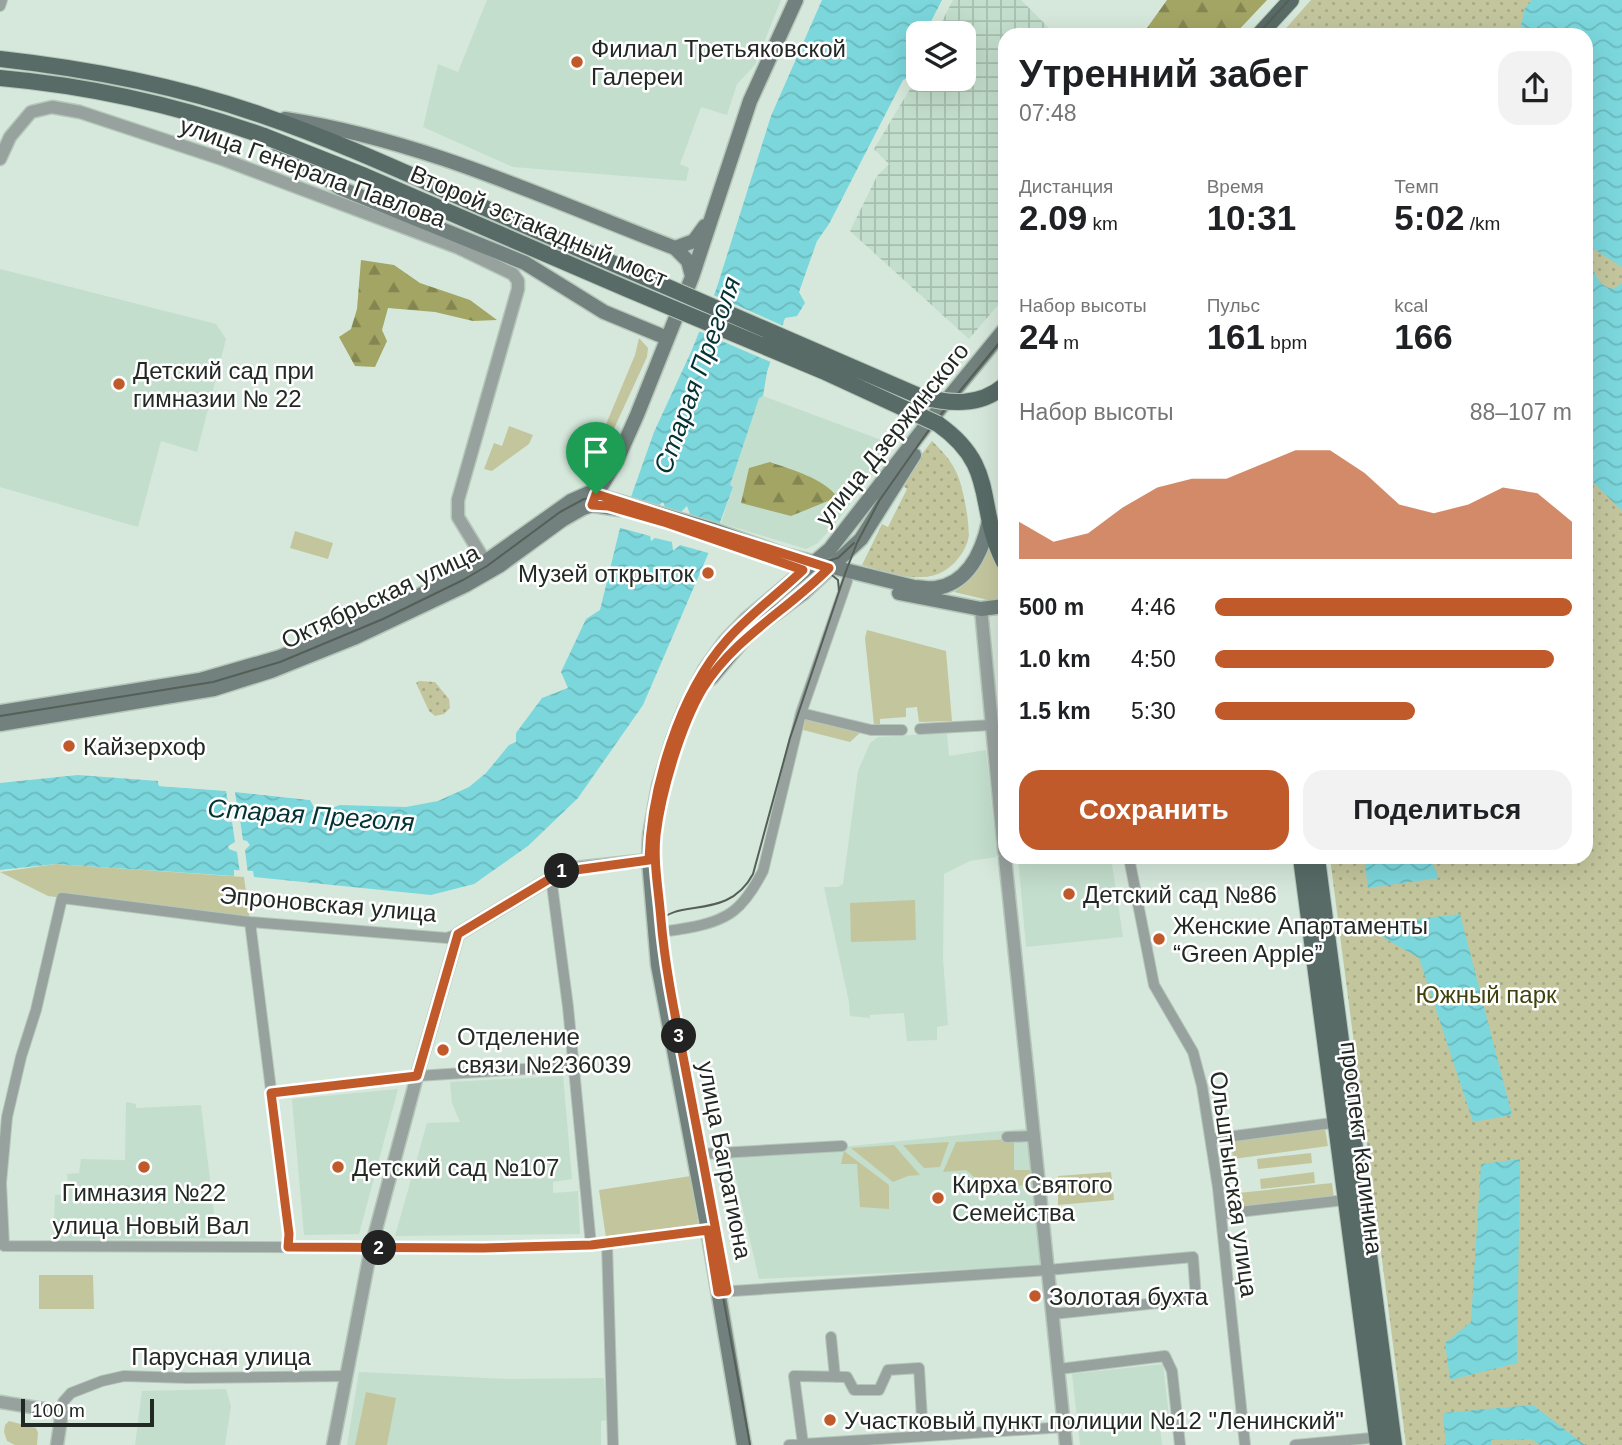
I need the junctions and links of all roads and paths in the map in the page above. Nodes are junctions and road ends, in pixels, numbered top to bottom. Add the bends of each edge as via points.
1 (2, 0) edge
2 (796, 0) edge
3 (1291, 0) edge
4 (0, 6) edge
5 (1265, 28) edge
6 (3, 59) edge
7 (0, 78) edge
8 (266, 116) junction
9 (264, 136) junction
10 (0, 159) edge
11 (713, 213) junction
12 (676, 248) junction
13 (692, 277) junction
14 (667, 338) junction
15 (998, 338) edge
16 (998, 347) edge
17 (998, 390) edge
18 (602, 501) junction
19 (989, 521) junction
20 (998, 546) edge
21 (488, 567) junction
22 (808, 567) junction
23 (834, 574) junction
24 (998, 607) edge
25 (981, 609) junction
26 (0, 712) edge
27 (801, 713) junction
28 (0, 724) edge
29 (992, 725) junction
30 (920, 729) dead end
31 (902, 730) dead end
32 (998, 788) edge
33 (652, 860) junction
34 (1006, 864) edge
35 (1130, 864) edge
36 (1302, 864) edge
37 (1318, 864) edge
38 (551, 877) junction
39 (250, 922) junction
40 (658, 932) junction
41 (458, 934) junction
42 (572, 1066) junction
43 (417, 1076) junction
44 (271, 1093) junction
45 (1343, 1121) junction
46 (1034, 1136) junction
47 (1007, 1137) dead end
48 (1212, 1139) junction
49 (842, 1146) dead end
50 (702, 1154) junction
51 (1345, 1200) junction
52 (1221, 1214) junction
53 (712, 1229) junction
54 (607, 1244) junction
55 (591, 1245) junction
56 (4, 1246) joint
57 (288, 1247) junction
58 (371, 1248) junction
59 (1048, 1270) junction
60 (722, 1292) junction
61 (1053, 1314) junction
62 (831, 1337) dead end
63 (1059, 1369) junction
64 (345, 1376) junction
65 (835, 1377) junction
66 (0, 1402) edge
67 (62, 1412) junction
68 (1065, 1427) junction
69 (923, 1436) junction
70 (1385, 1441) edge
71 (803, 1444) edge
72 (57, 1445) edge
73 (333, 1445) edge
74 (614, 1445) edge
75 (744, 1445) edge
76 (752, 1445) edge
77 (789, 1445) edge
78 (1066, 1445) edge
79 (1180, 1445) edge
80 (1245, 1445) edge
81 (1295, 1445) edge

1 - 4 street
2 - 11 main road via 750,102
3 - 5 main road
6 - 8 main road, Второй эстакадный мост via 141,81
7 - 9 main road, Второй эстакадный мост via 140,100
8 - 12 main road via 402,144
8 - 17 main road, Второй эстакадный мост, bridge via 919,396 970,402
9 - 14 main road, bridge via 340,188 526,264 616,318
9 - 19 main road, Второй эстакадный мост, bridge via 823,371 938,424 975,460
10 - 21 street, улица Генерала Павлова via 10,137 31,111 52,107 80,112 459,248 513,274 518,289 458,499 458,517
11 - 12 main road via 694,241
11 - 13 main road
12 - 13 main road via 688,261
13 - 14 main road
14 - 18 main road
15 - 22 main road, улица Дзержинского via 830,549
16 - 23 main road, улица Дзержинского via 928,434
18 - 21 main road, Октябрьская улица via 562,520
18 - 22 main road
19 - 20 main road, Второй эстакадный мост
19 - 23 main road, Второй эстакадный мост via 975,562 951,584 914,587
21 - 26 main road, Октябрьская улица via 268,661 200,680
21 - 28 main road, Октябрьская улица via 356,637 264,674 214,689
22 - 23 main road
22 - 33 main road, улица Багратиона via 747,619 705,670 684,711 663,772 650,835
23 - 25 main road via 911,596
23 - 27 street
23 - 33 main road, улица Багратиона via 743,640 703,689 670,774
24 - 25 main road
25 - 29 street
27 - 31 street via 871,730
27 - 40 street via 758,882 726,918
29 - 30 street
29 - 32 street
33 - 38 street, Эпроновская улица via 575,868
33 - 40 main road, улица Багратиона
34 - 46 street
35 - 48 street, Ольштынская улица via 1154,985 1192,1052
36 - 45 main road, проспект Калинина
37 - 45 main road, проспект Калинина
38 - 41 street, Эпроновская улица
38 - 42 street
39 - 41 street, Эпроновская улица via 447,938
39 - 44 street
39 - 56 street, Эпроновская улица via 62,898 7,1117 1,1183
40 - 50 main road, улица Багратиона
40 - 53 main road, улица Багратиона via 658,965
41 - 43 street
42 - 43 street
42 - 55 street
43 - 44 street
43 - 58 street
44 - 57 street
45 - 48 street
45 - 51 main road, проспект Калинина
45 - 70 main road, проспект Калинина
46 - 47 street
46 - 59 street
48 - 52 street, Ольштынская улица
49 - 50 street
50 - 53 main road, улица Багратиона
51 - 52 street
51 - 70 main road, проспект Калинина
52 - 80 street, Ольштынская улица
53 - 54 street, улица Новый Вал
53 - 60 main road, улица Багратиона
54 - 55 street, улица Новый Вал
54 - 74 street
55 - 58 street, улица Новый Вал
56 - 57 street, улица Новый Вал
57 - 58 street, улица Новый Вал
58 - 64 street
59 - 60 street
59 - 61 street
59 - 61 street via 1194,1257 1196,1299
60 - 75 main road, улица Багратиона
60 - 76 main road, улица Багратиона
61 - 63 street
62 - 65 street
63 - 68 street
63 - 79 street via 1165,1356 1172,1371
64 - 67 street, Парусная улица via 124,1376 71,1393
64 - 73 street
65 - 69 street via 848,1377 854,1390 879,1390 888,1370 919,1368
65 - 71 street via 794,1377
66 - 67 street
67 - 72 street
68 - 69 street
68 - 78 street
69 - 71 street
70 - 81 street
71 - 77 street

